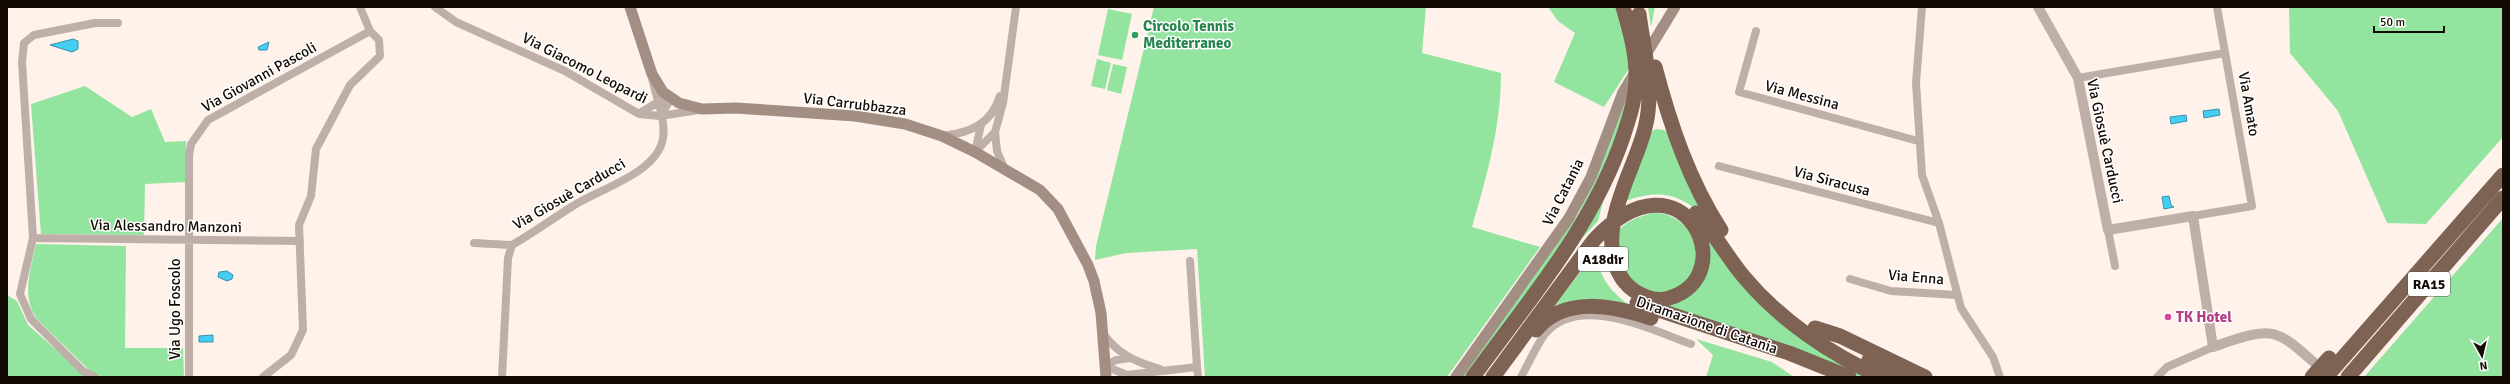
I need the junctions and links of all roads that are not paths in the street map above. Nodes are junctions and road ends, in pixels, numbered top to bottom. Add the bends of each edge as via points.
1 (360, 7) edge
2 (435, 7) edge
3 (630, 7) edge
4 (1016, 7) edge
5 (1624, 7) edge
6 (1675, 7) edge
7 (1922, 7) edge
8 (2038, 7) edge
9 (2217, 7) edge
10 (1635, 9) edge
11 (118, 23) dead end
12 (370, 31) junction
13 (1756, 31) dead end
14 (2225, 53) junction
15 (652, 74) junction
16 (2078, 78) junction
17 (1004, 86) junction
18 (668, 96) junction
19 (657, 103) junction
20 (702, 109) junction
21 (639, 114) junction
22 (660, 116) junction
23 (981, 125) junction
24 (995, 132) junction
25 (942, 136) junction
26 (1918, 141) junction
27 (975, 152) junction
28 (1719, 166) dead end
29 (1005, 170) junction
30 (2503, 175) edge
31 (2503, 198) edge
32 (1619, 213) junction
33 (2194, 216) junction
34 (1939, 223) junction
35 (2108, 230) junction
36 (1594, 235) junction
37 (33, 238) junction
38 (190, 241) junction
39 (300, 241) junction
40 (474, 243) dead end
41 (512, 245) junction
42 (1190, 261) dead end
43 (2115, 266) dead end
44 (1850, 279) dead end
45 (1957, 295) junction
46 (2396, 297) junction
47 (1815, 328) junction
48 (1103, 333) junction
49 (1691, 344) dead end
50 (2213, 347) junction
51 (1130, 358) junction
52 (1197, 367) junction
53 (1161, 369) junction
54 (2314, 370) edge
55 (1106, 372) edge
56 (1828, 373) edge
57 (1125, 376) edge
58 (96, 377) edge
59 (189, 377) edge
60 (263, 377) edge
61 (502, 377) edge
62 (1198, 377) edge
63 (1456, 377) edge
64 (1472, 377) edge
65 (1487, 377) edge
66 (1493, 377) edge
67 (1521, 377) edge
68 (1844, 377) edge
69 (1849, 377) edge
70 (1881, 377) edge
71 (1906, 377) edge
72 (1925, 377) edge
73 (2000, 377) edge
74 (2157, 377) edge
75 (2326, 377) edge
76 (2331, 377) edge
77 (2348, 377) edge

1 - 12 street
2 - 21 street, Via Giacomo Leopardi via 456,22 565,71
3 - 15 main road, Via Carrubbazza
4 - 17 street
5 - 64 highway via 1636,65 1635,94 1608,175 1566,250
6 - 63 main road, Via Catania via 1630,78 1616,106 1591,177 1569,218
7 - 26 street via 1916,83
8 - 16 street, Via Giosuè Carducci
9 - 14 street, Via Amato
10 - 32 highway via 1650,82 1649,105 1638,150 1615,214 1611,238 1613,257 1625,283 1646,297 1670,298 1690,285 1700,271 1703,256 1698,230 1687,215 1674,208 1655,205
10 - 47 highway via 1679,146 1710,214 1765,286
10 - 56 highway, Diramazione di Catania / A18dir via 1643,94 1637,127 1608,201 1602,229 1603,258 1611,278 1624,294 1642,305 1789,353
11 - 37 street via 34,34 24,43 22,62
12 - 38 street, Via Giovanni Pascoli via 208,120 200,128 189,156
12 - 39 street via 379,40 380,56 350,85 316,149 311,196 299,225
13 - 26 street, Via Messina via 1739,92
14 - 16 street
14 - 33 street, Via Amato via 2252,206
15 - 18 main road, Via Carrubbazza
15 - 19 street, Via Giosuè Carducci
16 - 35 street, Via Giosuè Carducci
17 - 23 street via 997,105
17 - 24 street via 1003,103
18 - 19 street
18 - 20 main road, Via Carrubbazza via 688,107
18 - 22 street via 669,102
19 - 21 street
19 - 22 street, Via Giosuè Carducci
20 - 22 street, Via Giacomo Leopardi
20 - 25 main road, Via Carrubbazza via 788,110 855,116 905,124
21 - 22 street, Via Giacomo Leopardi
22 - 41 street, Via Giosuè Carducci via 664,138 657,155 648,164 574,205
23 - 25 street via 971,131
23 - 27 street
24 - 27 street
24 - 29 street via 995,142
25 - 27 main road, Via Carrubbazza
26 - 34 street via 1922,175
27 - 29 main road, Via Carrubbazza
28 - 34 street, Via Siracusa
29 - 48 main road, Via Carrubbazza via 1040,190 1058,209 1092,276
30 - 46 highway, RA15
31 - 77 highway, RA15
32 - 36 highway
32 - 70 highway via 1648,198 1668,199 1685,205 1702,219 1732,263 1758,294 1787,319 1835,353
33 - 35 street
33 - 50 street
34 - 45 street
35 - 43 street, Via Giosuè Carducci
36 - 65 highway
36 - 66 highway
37 - 38 street, Via Alessandro Manzoni
37 - 58 street via 20,294 31,320 83,370
38 - 39 street, Via Alessandro Manzoni
38 - 59 street, Via Ugo Foscolo
39 - 60 street via 303,330 291,355
40 - 41 street
41 - 61 street, Via Giosuè Carducci via 508,258
42 - 52 street
44 - 45 street, Via Enna via 1891,291
45 - 73 street via 1966,318 1993,357
46 - 54 highway via 2363,320
46 - 75 highway, RA15
47 - 71 highway via 1874,363
47 - 72 highway via 1840,336
48 - 51 street via 1114,349
48 - 55 main road, Via Carrubbazza
49 - 67 street via 1622,320 1602,316 1570,316 1555,324 1544,335
50 - 54 street via 2256,333 2274,333 2290,341
50 - 74 street via 2167,367
51 - 53 street
51 - 55 street via 1116,360
52 - 53 street
52 - 62 street
53 - 57 street
54 - 76 street
55 - 57 street
56 - 66 highway via 1635,313 1594,306 1566,309 1547,319
56 - 68 highway
56 - 69 highway, Diramazione di Catania / A18dir

